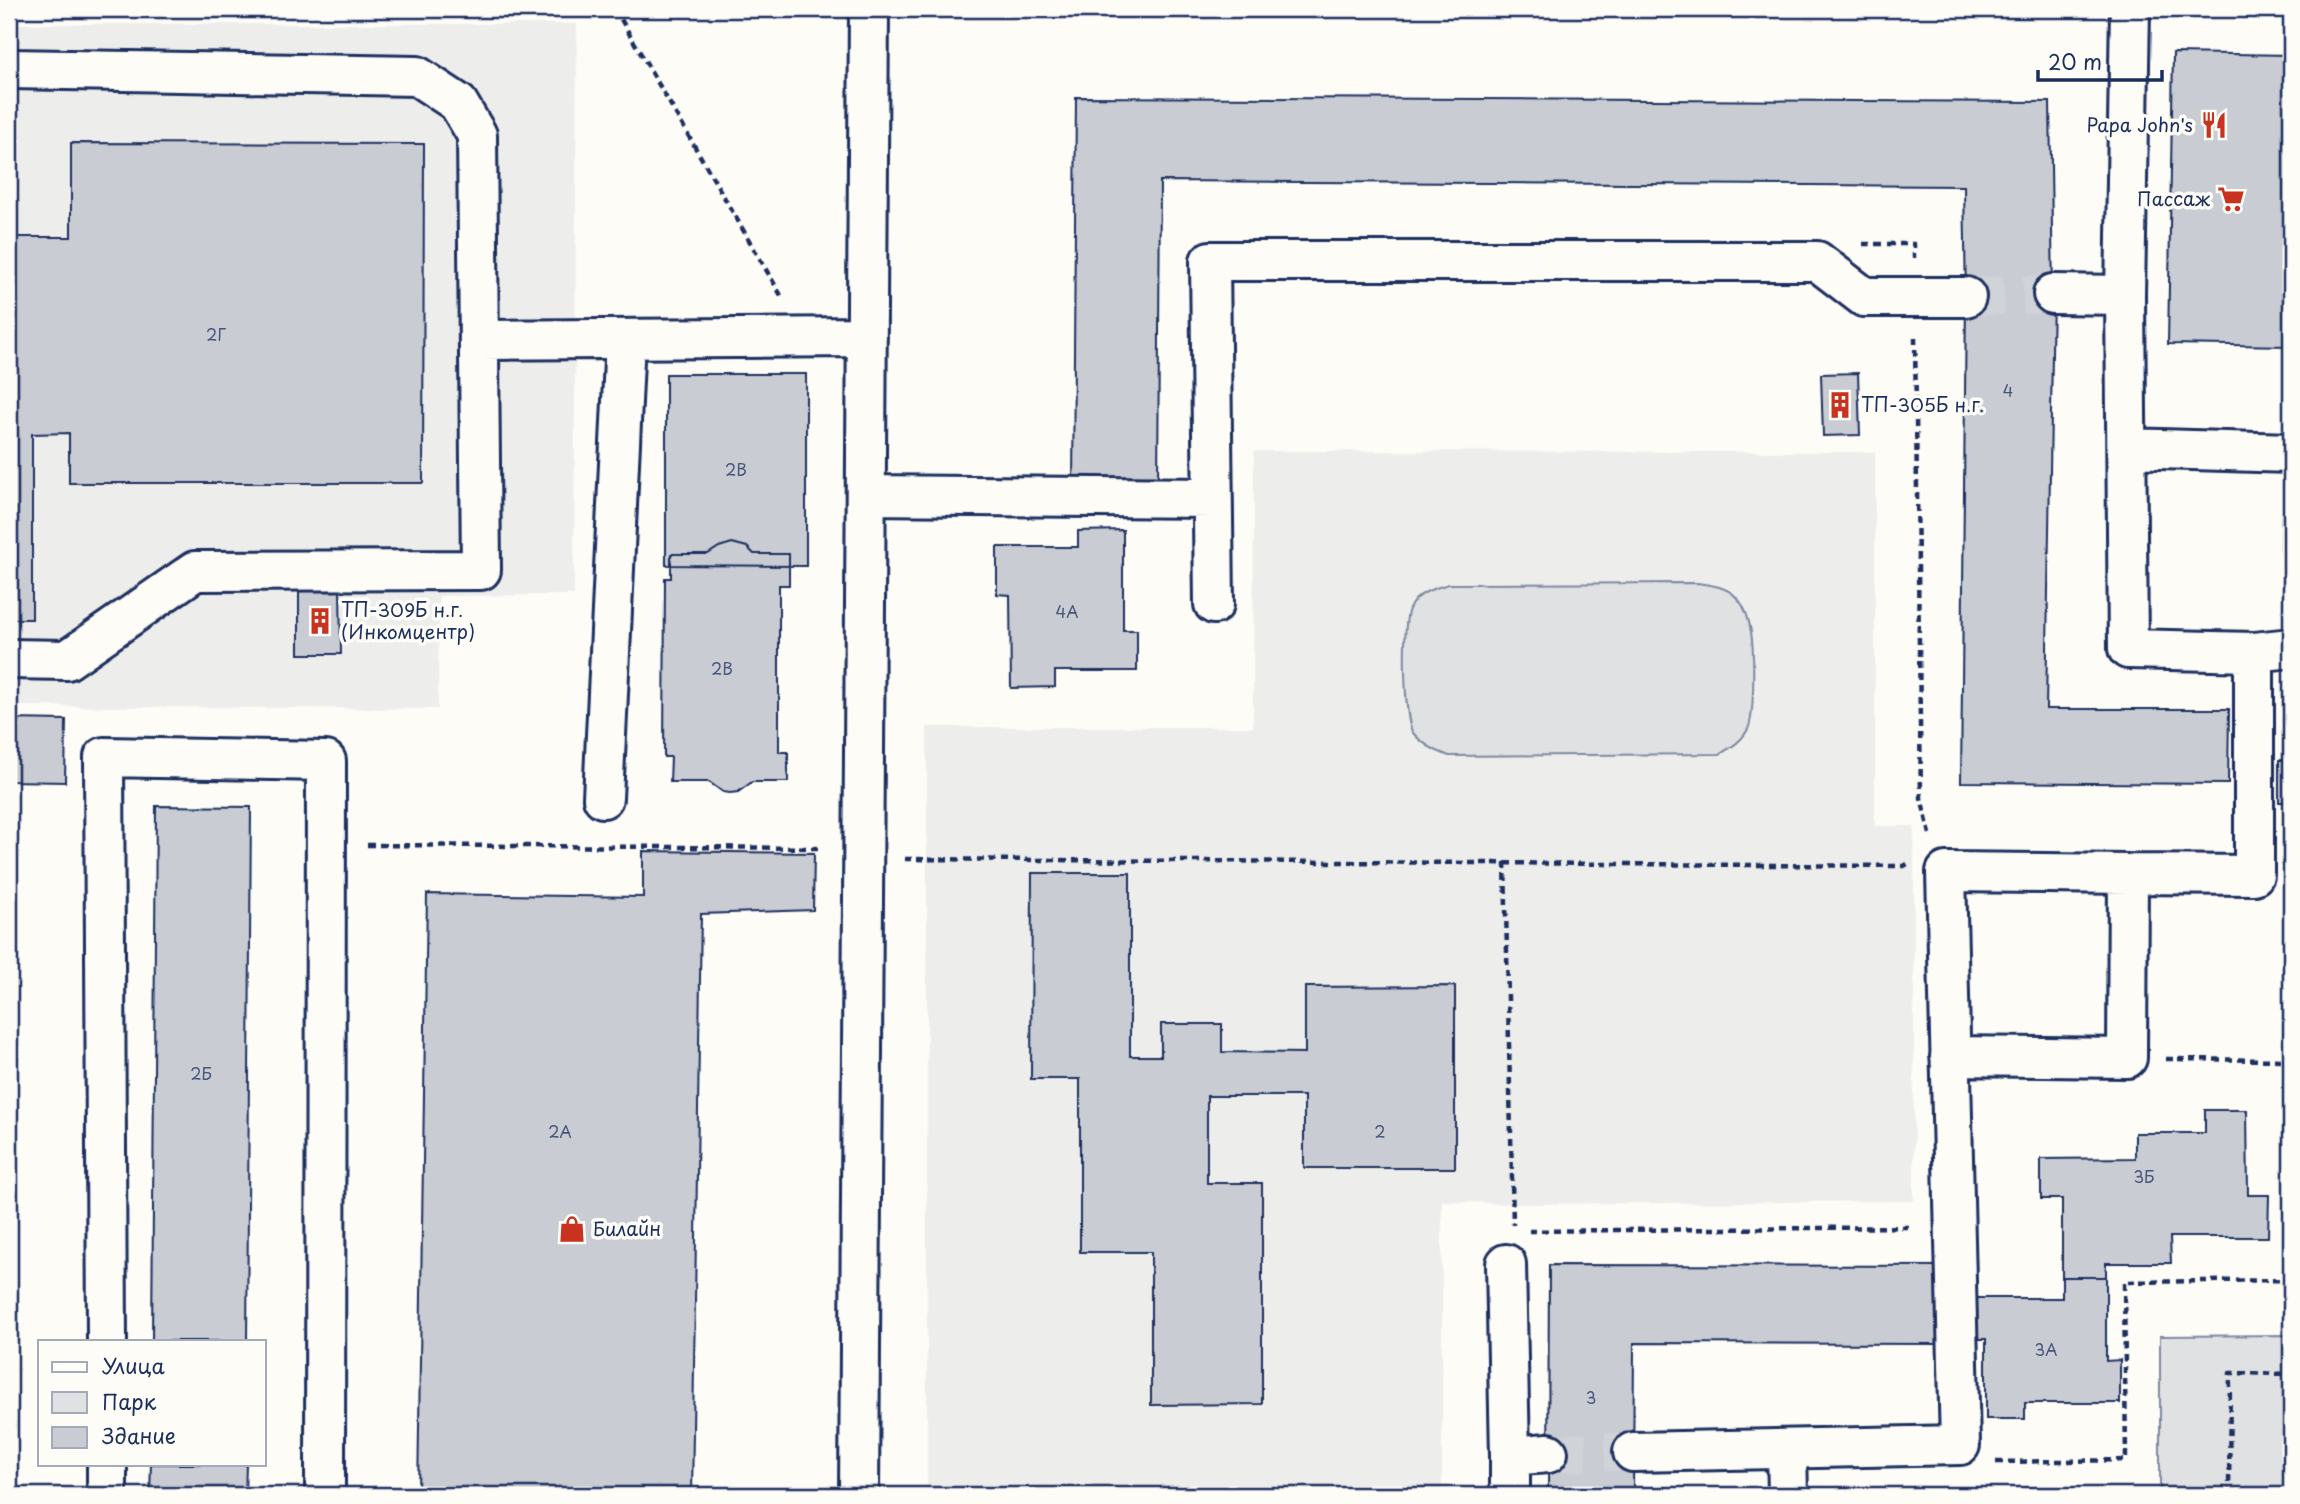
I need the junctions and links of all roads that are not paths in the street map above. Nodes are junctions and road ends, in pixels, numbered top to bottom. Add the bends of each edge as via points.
1 (869, 9) edge
2 (2130, 9) edge
3 (9, 69) edge
4 (2053, 295) tunnel mouth
5 (2124, 296) junction
6 (1966, 297) tunnel mouth
7 (866, 337) junction
8 (625, 339) junction
9 (479, 340) junction
10 (2127, 448) junction
11 (2291, 453) edge
12 (866, 495) junction
13 (1212, 498) junction
14 (1214, 604) dead end
15 (2291, 649) edge
16 (2254, 652) junction
17 (9, 659) edge
18 (603, 798) dead end
19 (2127, 874) junction
20 (1950, 1056) junction
21 (1510, 1247) road end
22 (107, 1340) edge
23 (1787, 1449) junction
24 (1633, 1452) tunnel mouth
25 (1548, 1453) tunnel mouth
26 (1510, 1456) junction
27 (107, 1466) edge
28 (107, 1495) edge
29 (325, 1495) edge
30 (859, 1495) edge
31 (1510, 1495) edge
32 (1788, 1495) edge

1 - 7 street
2 - 5 street
3 - 9 street via 417,76 458,103 477,135
4 - 5 street
5 - 10 street
6 - 13 street via 1864,297 1817,261 1210,261
7 - 8 street
7 - 12 street
8 - 9 street
8 - 18 street
9 - 17 street via 481,570 195,571 66,660
10 - 11 street
10 - 16 street via 2128,649
12 - 13 street
12 - 30 street
13 - 14 street
15 - 16 street
16 - 19 street via 2255,875
19 - 20 street via 2127,1058
19 - 20 street via 1946,872
20 - 23 street via 1960,1445
21 - 26 street
22 - 29 street via 104,757 326,761
23 - 24 street
23 - 32 street
25 - 26 street
26 - 31 street
27 - 28 street

